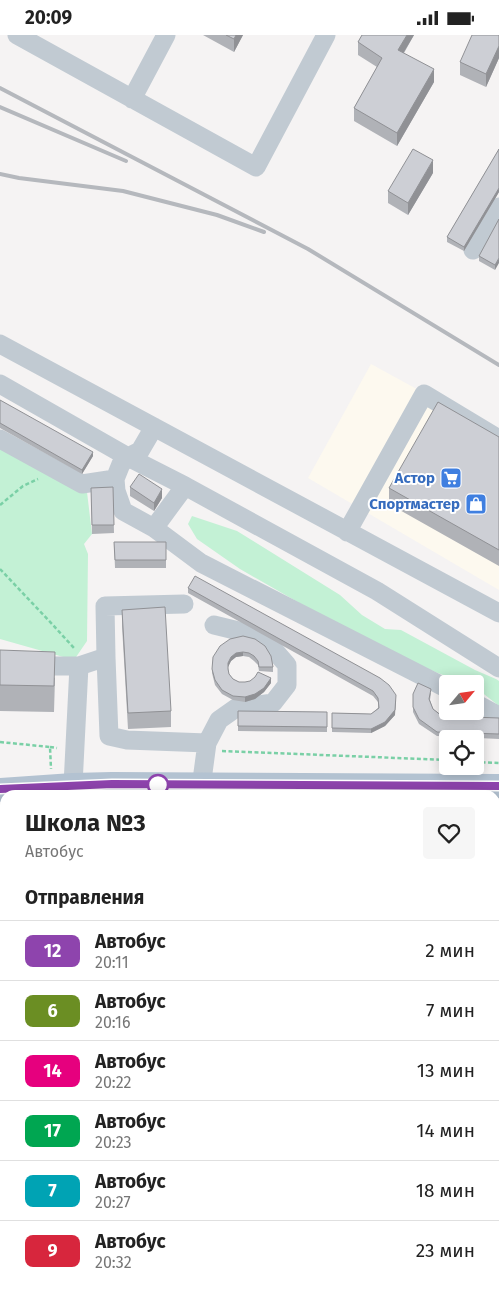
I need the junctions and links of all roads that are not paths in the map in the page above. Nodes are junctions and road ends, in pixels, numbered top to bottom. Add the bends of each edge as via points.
1 (17, 35) edge
2 (166, 35) edge
3 (326, 35) edge
4 (132, 99) junction
5 (499, 207) edge
6 (473, 251) dead end
7 (0, 345) edge
8 (0, 384) edge
9 (154, 427) junction
10 (0, 439) edge
11 (499, 439) edge
12 (128, 457) junction
13 (114, 479) junction
14 (186, 486) junction
15 (154, 528) junction
16 (347, 532) junction
17 (184, 604) dead end
18 (499, 613) edge
19 (214, 625) dead end
20 (106, 657) junction
21 (83, 665) junction
22 (0, 666) edge
23 (499, 668) edge
24 (439, 684) edge
25 (484, 708) edge
26 (499, 717) edge
27 (206, 747) junction
28 (63, 786) junction
29 (499, 786) edge
30 (0, 789) edge
31 (111, 790) edge
32 (201, 790) edge
33 (389, 790) edge

1 - 4 street
2 - 4 street
3 - 4 street via 256,167
5 - 6 street
7 - 9 street
8 - 12 street
9 - 12 street via 140,451
9 - 16 street
10 - 13 street via 82,484
11 - 16 street via 424,394
12 - 13 street
12 - 14 street
13 - 15 street via 123,511
14 - 15 street
14 - 23 street via 377,591
15 - 24 street via 201,563
16 - 18 street
17 - 20 street via 105,606
19 - 27 street via 251,634 274,650 287,665 287,685 273,703 236,708 219,720
20 - 21 street
20 - 27 street via 109,736
21 - 22 street
21 - 28 street via 75,743
25 - 26 street
27 - 32 street
28 - 30 main road
28 - 31 main road
29 - 33 main road via 425,786
31 - 32 main road
32 - 33 main road

